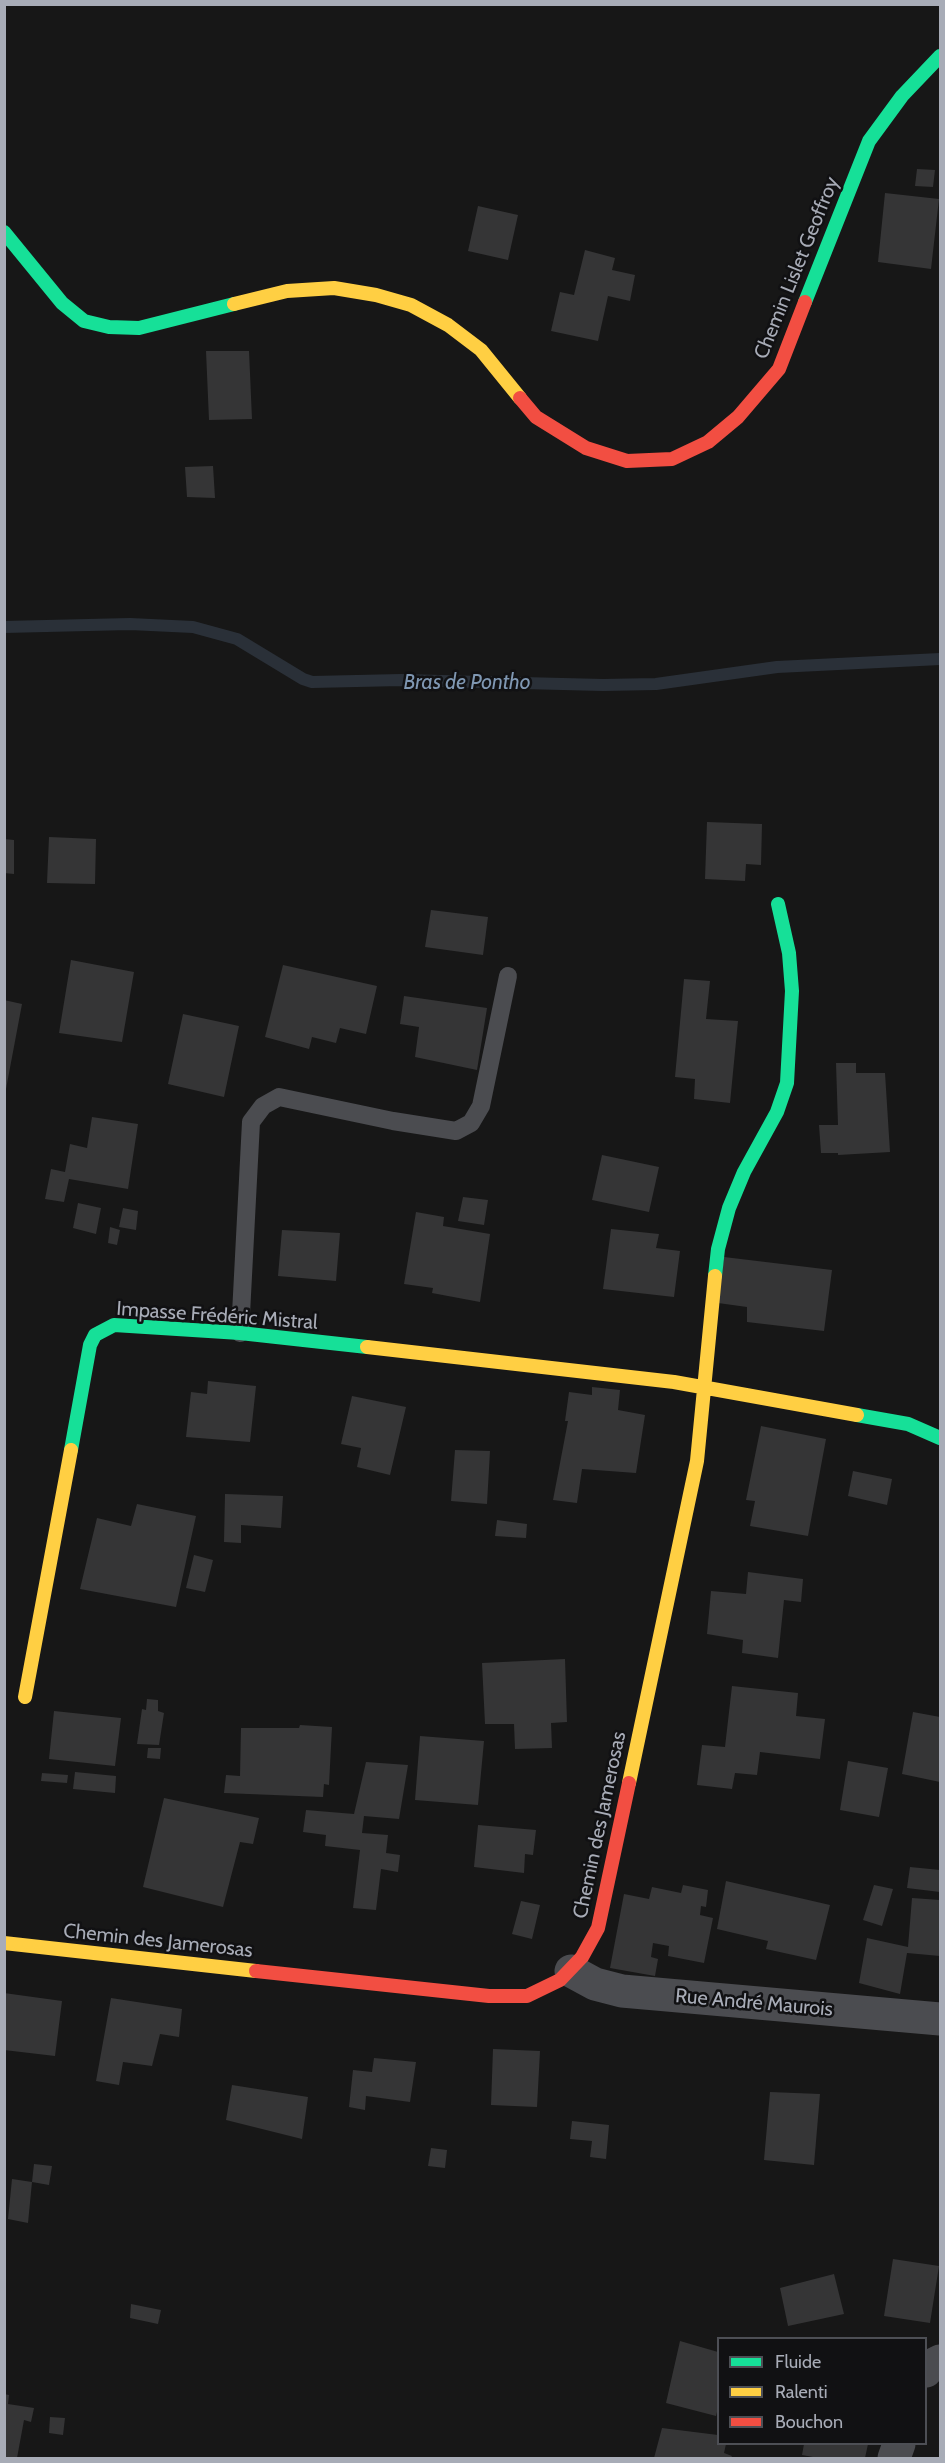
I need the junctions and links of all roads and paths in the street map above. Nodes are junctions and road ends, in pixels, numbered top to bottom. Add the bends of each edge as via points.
1 (940, 56) edge
2 (4, 232) edge
3 (778, 904) dead end
4 (508, 976) dead end
5 (240, 1333) junction
6 (705, 1387) junction
7 (940, 1438) edge
8 (25, 1697) dead end
9 (4, 1943) edge
10 (571, 1971) junction
11 (940, 2019) edge
12 (940, 2361) edge
13 (927, 2370) edge

1 - 2 street, Chemin Lislet Geoffroy via 902,96 869,141 779,369 738,417 708,442 672,459 627,461 586,448 536,417 481,350 448,325 411,305 334,288 287,291 139,328 109,327 84,321 62,303
3 - 6 street, Chemin des Jamerosas via 789,953 792,991 787,1083 777,1112 748,1163 729,1208 718,1249
4 - 5 lane via 481,1106 471,1123 456,1131 279,1097 263,1106 251,1122
5 - 6 street, Impasse Frédéric Mistral
5 - 8 street, Impasse Frédéric Mistral via 114,1325 95,1335 90,1345
6 - 7 street via 908,1424
6 - 10 street, Chemin des Jamerosas via 697,1461 598,1928
9 - 10 street, Chemin des Jamerosas via 489,1996 527,1996
10 - 11 street, Rue André Maurois via 622,1991
12 - 13 street

